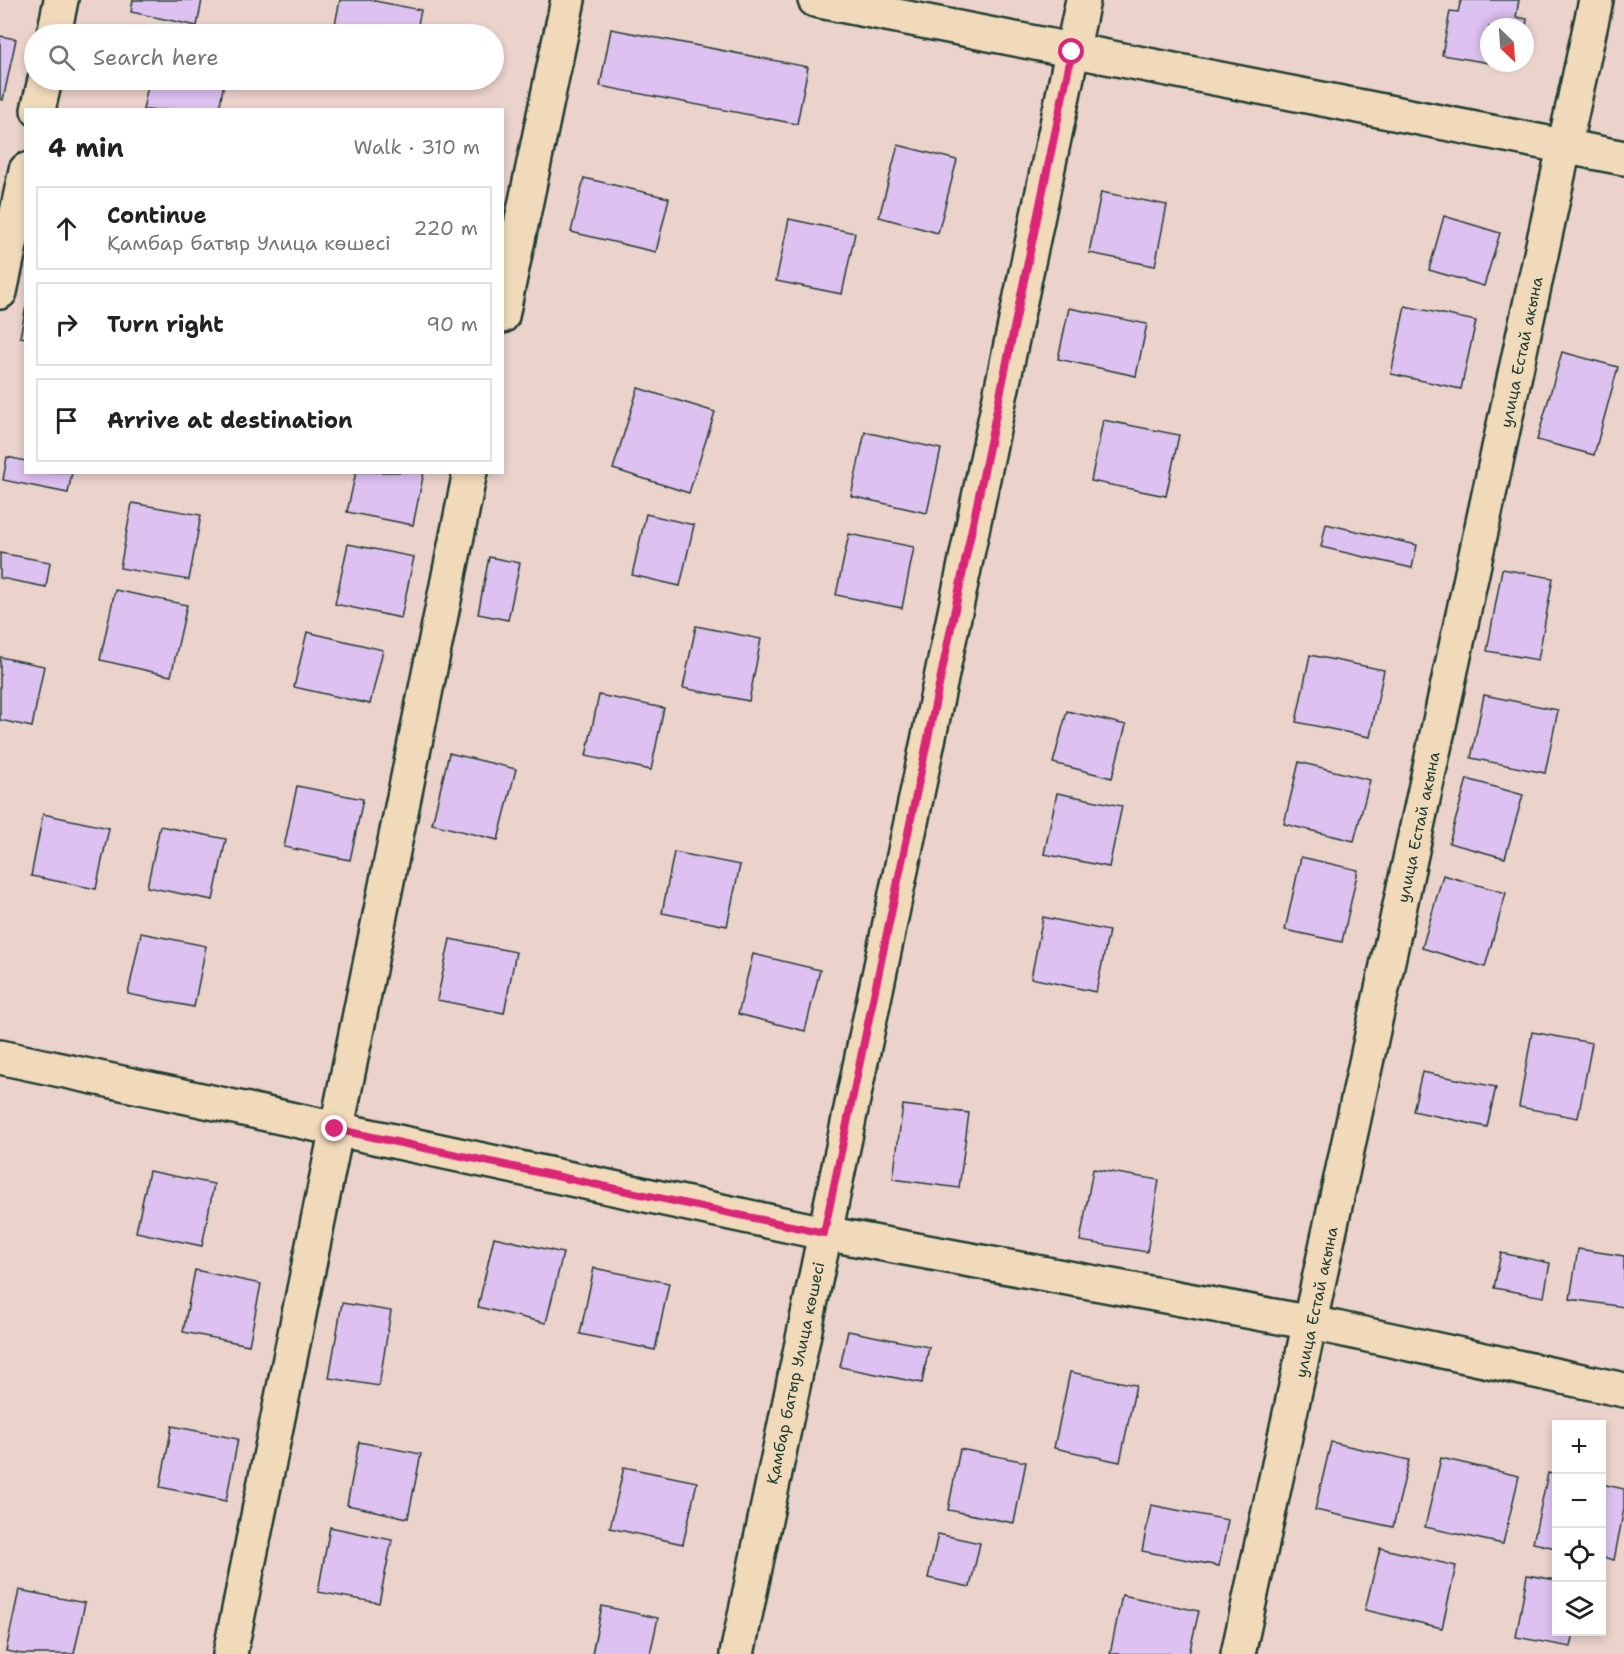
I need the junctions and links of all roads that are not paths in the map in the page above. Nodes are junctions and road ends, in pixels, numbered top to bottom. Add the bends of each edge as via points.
1 (61, 0) edge
2 (568, 0) edge
3 (815, 0) edge
4 (1083, 0) edge
5 (1596, 0) edge
6 (56, 24) edge
7 (1072, 52) junction
8 (43, 90) edge
9 (38, 108) edge
10 (1565, 146) junction
11 (1624, 158) edge
12 (24, 179) edge
13 (0, 292) edge
14 (504, 306) edge
15 (470, 474) edge
16 (0, 1057) edge
17 (335, 1129) junction
18 (824, 1233) junction
19 (1312, 1323) junction
20 (1624, 1390) edge
21 (230, 1654) edge
22 (737, 1654) edge
23 (1238, 1654) edge

1 - 6 street
2 - 14 street
3 - 7 street
4 - 7 street, Қамбар батыр Улица көшесі
5 - 10 street, улица Естай акына
7 - 10 street
7 - 18 street, Қамбар батыр Улица көшесі
8 - 9 street
10 - 11 street
10 - 19 street, улица Естай акына
12 - 13 street
15 - 17 street
16 - 17 street
17 - 18 street
17 - 21 street
18 - 19 street
18 - 22 street, Қамбар батыр Улица көшесі
19 - 20 street
19 - 23 street, улица Естай акына

